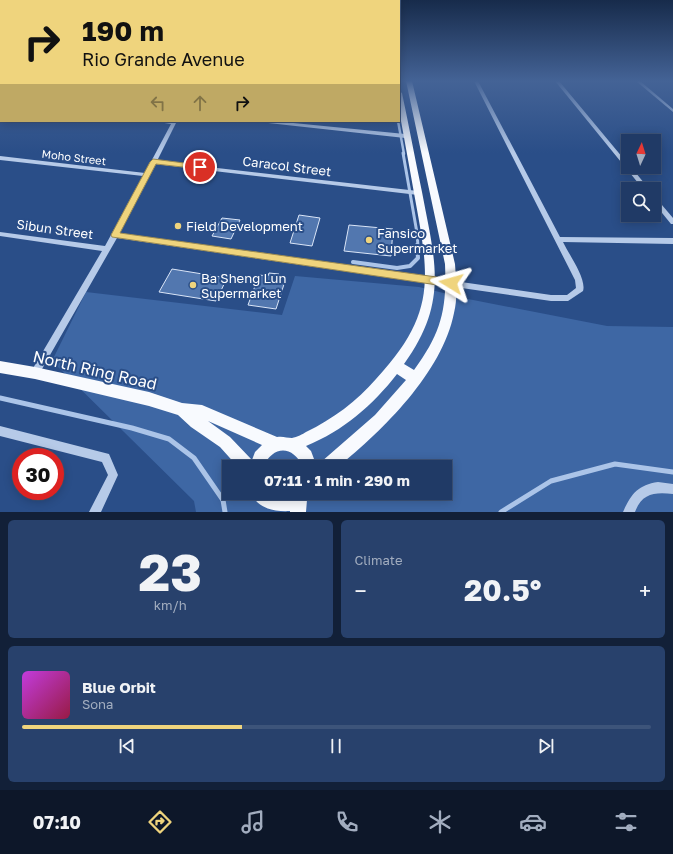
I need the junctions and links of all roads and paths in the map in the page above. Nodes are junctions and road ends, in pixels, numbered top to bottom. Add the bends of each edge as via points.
1 (414, 104) edge
2 (401, 105) edge
3 (489, 105) edge
4 (577, 105) edge
5 (175, 122) edge
6 (269, 122) edge
7 (405, 136) dead end
8 (0, 158) edge
9 (153, 162) junction
10 (146, 175) junction
11 (640, 182) edge
12 (418, 192) junction
13 (661, 207) edge
14 (673, 222) edge
15 (0, 234) edge
16 (115, 235) junction
17 (559, 239) junction
18 (673, 241) edge
19 (106, 249) junction
20 (430, 280) junction
21 (451, 283) junction
22 (396, 366) junction
23 (0, 367) edge
24 (35, 374) junction
25 (416, 379) junction
26 (182, 410) junction
27 (0, 431) edge
28 (277, 444) junction
29 (294, 444) junction
30 (242, 460) edge
31 (260, 460) edge
32 (308, 460) edge
33 (334, 460) edge
34 (671, 489) edge
35 (300, 501) edge
36 (265, 502) edge
37 (95, 512) edge
38 (629, 512) edge

1 - 21 main road via 448,256
2 - 12 main road
3 - 17 street
4 - 11 street
5 - 9 street
6 - 7 street
8 - 10 street, Moho Street
9 - 10 street
9 - 12 street, Caracol Street
10 - 16 street
12 - 20 main road via 428,246
13 - 14 street
15 - 19 street, Sibun Street
16 - 19 street
16 - 20 street
17 - 18 street
17 - 21 street via 579,280 580,289 568,298 551,298
19 - 24 street
20 - 21 street
20 - 22 main road via 429,300 424,316 407,351
21 - 25 main road via 449,312 444,330
22 - 25 main road
22 - 29 main road via 371,395 335,424 308,440
23 - 24 main road, North Ring Road
24 - 26 main road, North Ring Road via 149,399
25 - 33 main road via 386,415
26 - 28 main road, North Ring Road via 214,416
26 - 30 main road, North Ring Road via 225,442
27 - 37 street via 105,458 113,475
28 - 29 main road
28 - 31 main road
29 - 32 main road via 302,449
34 - 38 street via 655,488 640,493
35 - 36 main road via 283,506

